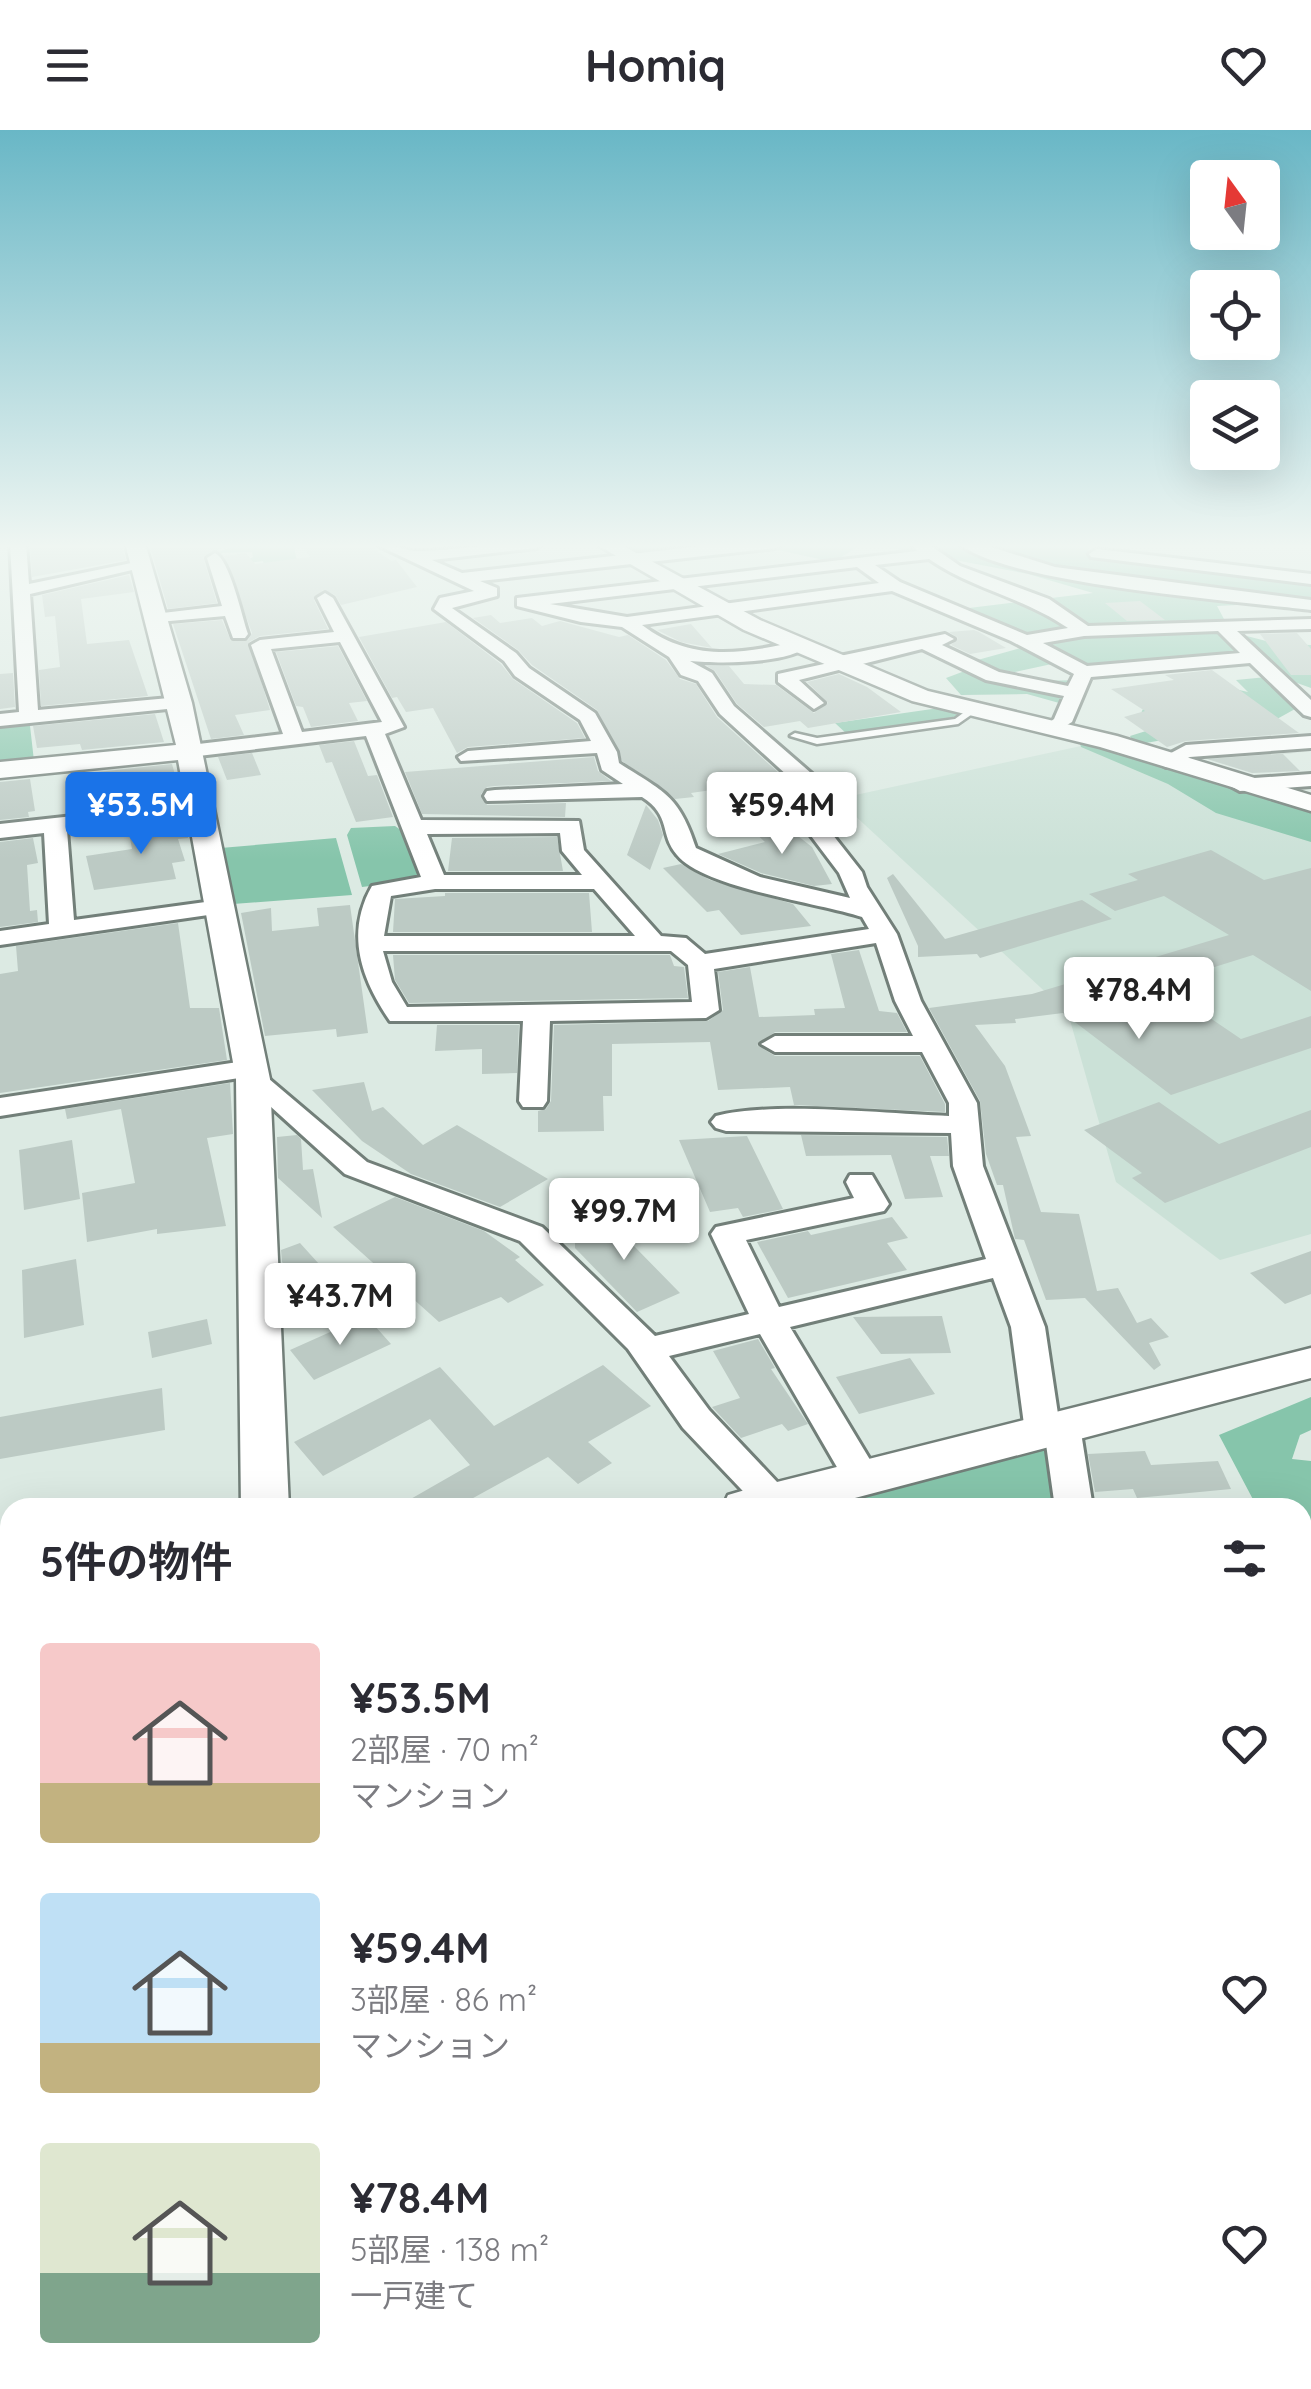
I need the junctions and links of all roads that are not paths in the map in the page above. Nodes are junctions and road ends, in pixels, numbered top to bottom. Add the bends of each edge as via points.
1 (25, 648) edge
2 (163, 648) edge
3 (262, 648) edge
4 (352, 648) edge
5 (498, 648) edge
6 (668, 648) edge
7 (792, 648) edge
8 (810, 648) edge
9 (906, 648) edge
10 (934, 648) edge
11 (1037, 648) edge
12 (1245, 648) edge
13 (675, 653) junction
14 (1254, 657) junction
15 (843, 663) junction
16 (1084, 672) junction
17 (1075, 693) junction
18 (180, 703) junction
19 (814, 703) dead end
20 (973, 710) junction
21 (1311, 711) edge
22 (29, 717) junction
23 (0, 720) edge
24 (1055, 726) junction
25 (373, 729) junction
26 (794, 736) dead end
27 (294, 739) junction
28 (1311, 742) edge
29 (190, 751) junction
30 (606, 756) junction
31 (468, 757) dead end
32 (1166, 761) junction
33 (0, 770) edge
34 (512, 774) dead end
35 (1311, 780) edge
36 (1240, 784) junction
37 (644, 790) junction
38 (495, 796) dead end
39 (1311, 804) edge
40 (201, 809) junction
41 (55, 825) junction
42 (412, 827) junction
43 (0, 831) edge
44 (435, 882) junction
45 (600, 882) junction
46 (220, 907) junction
47 (871, 912) junction
48 (62, 930) junction
49 (885, 934) junction
50 (0, 938) edge
51 (652, 940) junction
52 (369, 944) junction
53 (700, 962) junction
54 (537, 1013) junction
55 (775, 1044) dead end
56 (931, 1044) junction
57 (252, 1073) junction
58 (533, 1102) dead end
59 (0, 1107) edge
60 (726, 1122) dead end
61 (965, 1125) junction
62 (861, 1182) dead end
63 (1005, 1265) junction
64 (769, 1320) junction
65 (646, 1350) junction
66 (1311, 1362) edge
67 (1053, 1429) junction
68 (862, 1478) junction
69 (265, 1498) edge
70 (755, 1498) edge
71 (784, 1498) edge
72 (1071, 1498) edge

1 - 22 street
2 - 18 street
3 - 27 street
4 - 25 street via 394,727
5 - 30 street via 588,718
6 - 13 street
7 - 13 street
8 - 15 street
9 - 15 street
10 - 17 street via 1016,683
11 - 16 street
12 - 14 street
13 - 47 street via 812,785 807,816
14 - 16 street
14 - 21 street
15 - 19 street via 785,678
15 - 20 street
16 - 17 street
17 - 24 street
18 - 22 street
18 - 29 street
20 - 24 street
20 - 26 lane via 958,720 817,741
22 - 23 street
24 - 32 street
25 - 27 street
25 - 42 street
27 - 29 street
28 - 32 street via 1186,752
29 - 33 street
29 - 40 street
30 - 31 street
30 - 34 street
30 - 37 street
32 - 36 street
35 - 36 street
36 - 39 street
37 - 38 street
37 - 47 street via 664,801 686,852 703,865
40 - 41 street
40 - 46 street
41 - 43 street
41 - 48 street
42 - 44 street
42 - 45 street via 571,826 573,852
44 - 45 street
44 - 52 street via 380,892
45 - 51 street
46 - 48 street
46 - 57 street
47 - 49 street
48 - 50 street
49 - 53 street
49 - 56 street
51 - 52 street
51 - 53 street via 677,942
52 - 54 street via 377,983 399,1015
53 - 54 street via 706,1010
54 - 58 street
55 - 56 street
56 - 61 street via 963,1103
57 - 59 street
57 - 65 street via 356,1168 532,1234
57 - 69 street
60 - 61 street
61 - 63 street via 968,1166
62 - 64 street via 873,1204 728,1234
63 - 64 street
63 - 67 street
64 - 65 street
64 - 68 street
65 - 70 street
66 - 67 street
67 - 68 street
67 - 72 street
68 - 71 street

